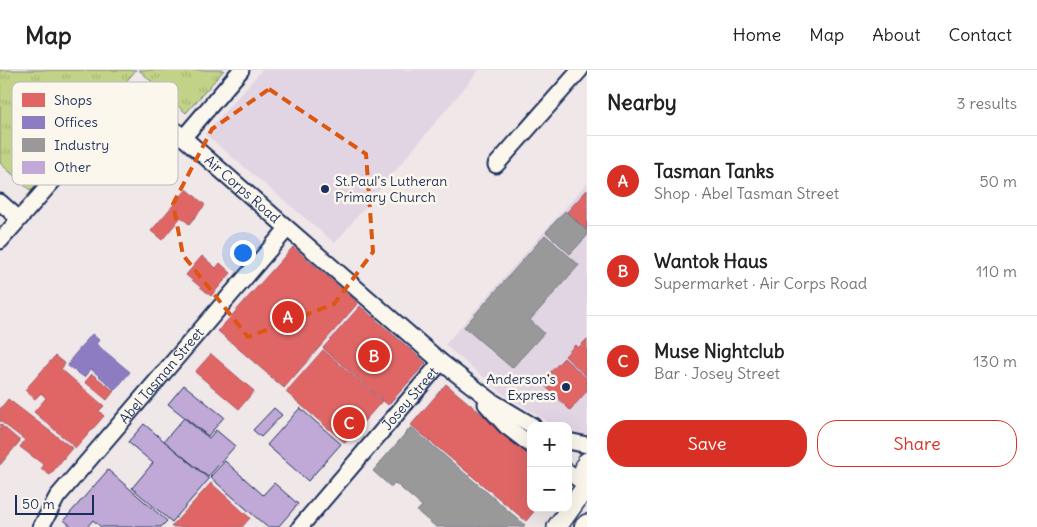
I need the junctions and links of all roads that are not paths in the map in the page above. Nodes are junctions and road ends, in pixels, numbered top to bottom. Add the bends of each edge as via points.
1 (241, 70) edge
2 (580, 70) edge
3 (178, 134) edge
4 (183, 138) junction
5 (496, 165) dead end
6 (48, 185) edge
7 (0, 202) edge
8 (19, 218) junction
9 (287, 229) junction
10 (0, 241) edge
11 (441, 362) junction
12 (471, 386) junction
13 (527, 422) edge
14 (527, 442) edge
15 (572, 442) edge
16 (587, 445) edge
17 (587, 462) edge
18 (572, 476) edge
19 (585, 488) edge
20 (587, 524) edge
21 (41, 527) edge
22 (300, 527) edge
23 (557, 527) edge
24 (584, 527) edge

1 - 4 street
2 - 5 street
3 - 4 street, Air Corps Road
4 - 9 street, Air Corps Road
6 - 8 street, Air Corps Road
7 - 8 street
8 - 10 street, Air Corps Road
9 - 11 street, Air Corps Road
9 - 21 street, Abel Tasman Street via 57,497
11 - 12 street, Air Corps Road
11 - 22 street, Josey Street
12 - 13 street, Air Corps Road
12 - 14 street, Air Corps Road via 506,426
15 - 16 street
17 - 19 main road via 583,473
18 - 19 street
19 - 23 main road
20 - 24 main road

